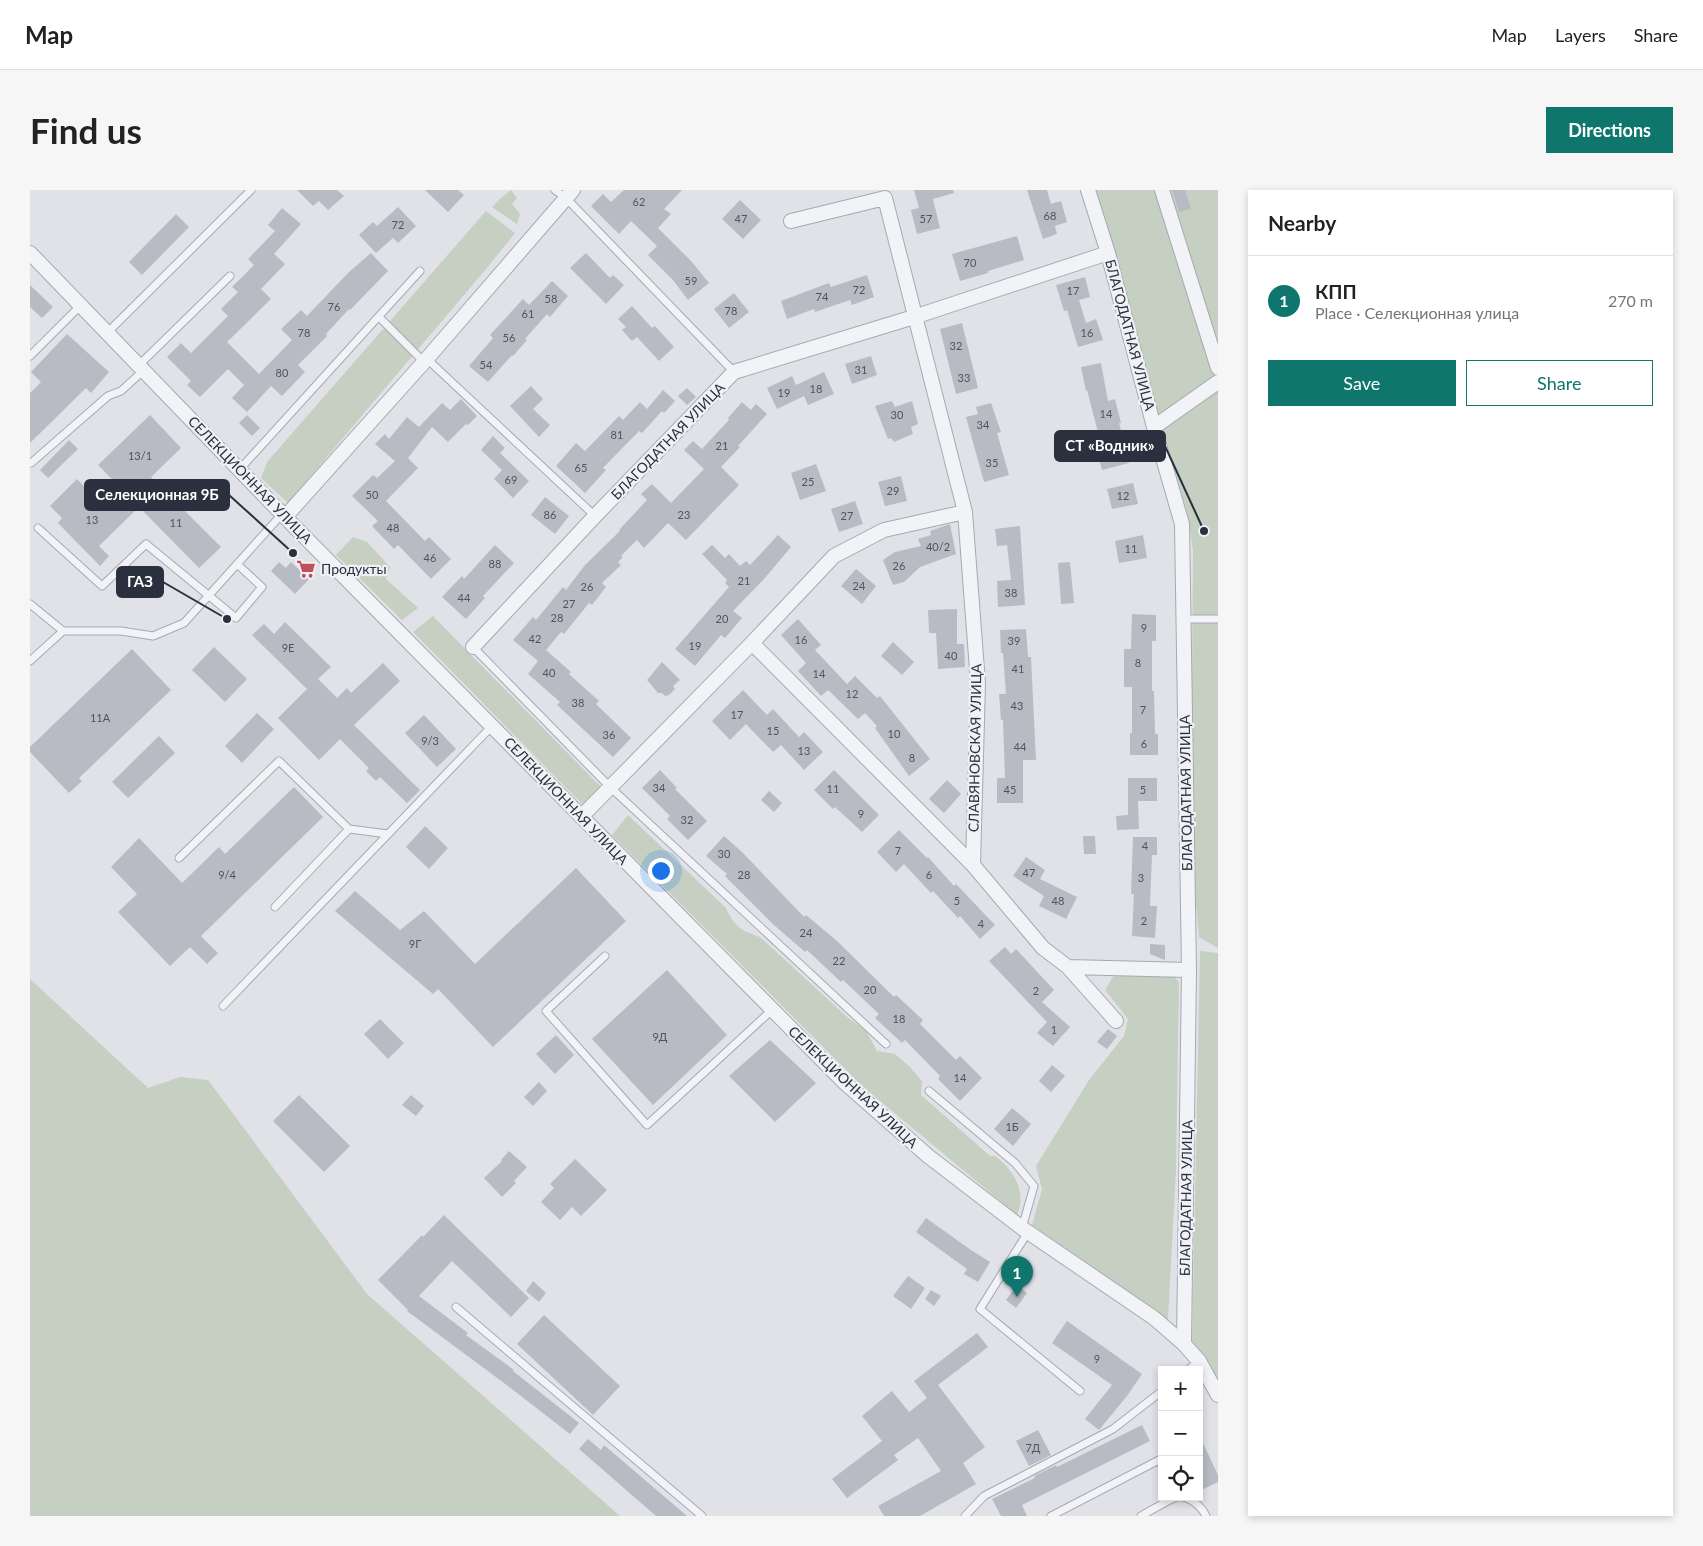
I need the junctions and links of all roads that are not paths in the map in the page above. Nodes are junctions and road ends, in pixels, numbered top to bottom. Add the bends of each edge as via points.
1 (252, 190) edge
2 (1088, 190) edge
3 (1162, 190) edge
4 (565, 193) edge
5 (791, 221) dead end
6 (30, 253) edge
7 (1108, 253) junction
8 (420, 271) dead end
9 (230, 276) dead end
10 (82, 305) junction
11 (379, 317) junction
12 (914, 317) junction
13 (108, 332) junction
14 (30, 356) edge
15 (425, 360) junction
16 (142, 367) junction
17 (1218, 368) edge
18 (734, 372) junction
19 (1218, 382) edge
20 (1154, 427) junction
21 (31, 463) dead end
22 (240, 469) junction
23 (965, 512) junction
24 (284, 515) junction
25 (595, 516) junction
26 (38, 528) dead end
27 (237, 564) junction
28 (209, 595) junction
29 (30, 604) edge
30 (1183, 619) junction
31 (1218, 619) edge
32 (63, 631) junction
33 (752, 643) junction
34 (473, 647) joint
35 (30, 661) edge
36 (493, 726) junction
37 (610, 787) junction
38 (581, 816) junction
39 (349, 829) junction
40 (388, 834) junction
41 (179, 858) dead end
42 (973, 865) junction
43 (275, 907) dead end
44 (605, 956) dead end
45 (1068, 967) junction
46 (1189, 970) junction
47 (223, 1006) dead end
48 (772, 1010) junction
49 (1116, 1021) dead end
50 (886, 1044) dead end
51 (929, 1091) dead end
52 (1025, 1230) junction
53 (456, 1307) dead end
54 (1184, 1344) junction
55 (1194, 1366) edge
56 (1203, 1377) edge
57 (1080, 1391) dead end
58 (1158, 1394) edge
59 (1218, 1395) edge
60 (1158, 1461) edge
61 (1169, 1501) edge
62 (1192, 1501) edge
63 (702, 1516) edge
64 (965, 1516) edge
65 (1050, 1516) edge
66 (1141, 1516) edge
67 (1206, 1516) edge

1 - 13 lane
2 - 7 street, БЛАГОДАТНАЯ УЛИЦА
3 - 17 street
4 - 15 street
4 - 18 lane
5 - 12 street via 885,198
6 - 10 street, СЕЛЕКЦИОННАЯ УЛИЦА
7 - 12 street, БЛАГОДАТНАЯ УЛИЦА
7 - 20 street, БЛАГОДАТНАЯ УЛИЦА
8 - 11 lane
9 - 16 lane
10 - 13 street, СЕЛЕКЦИОННАЯ УЛИЦА
10 - 14 lane
11 - 15 lane
11 - 22 lane
12 - 18 street, БЛАГОДАТНАЯ УЛИЦА
12 - 23 street, СЛАВЯНОВСКАЯ УЛИЦА
13 - 16 street, СЕЛЕКЦИОННАЯ УЛИЦА
15 - 24 street
15 - 25 lane
16 - 21 lane via 121,392 108,396
16 - 22 street, СЕЛЕКЦИОННАЯ УЛИЦА
18 - 25 street, БЛАГОДАТНАЯ УЛИЦА
19 - 20 street
20 - 30 street, БЛАГОДАТНАЯ УЛИЦА via 1182,524
22 - 24 street, СЕЛЕКЦИОННАЯ УЛИЦА
23 - 33 street via 884,530 834,556
23 - 42 street, СЛАВЯНОВСКАЯ УЛИЦА via 978,683
24 - 27 lane
24 - 36 street, СЕЛЕКЦИОННАЯ УЛИЦА
25 - 34 street, БЛАГОДАТНАЯ УЛИЦА
26 - 28 lane via 102,586 146,544
27 - 28 lane
27 - 28 lane via 262,588 236,618
28 - 32 lane via 184,623 154,636 121,631
29 - 32 lane
30 - 31 lane
30 - 46 street, БЛАГОДАТНАЯ УЛИЦА
32 - 35 lane
33 - 37 street
33 - 42 street, СЛАВЯНОВСКАЯ УЛИЦА
34 - 37 lane
36 - 38 street, СЕЛЕКЦИОННАЯ УЛИЦА
36 - 40 lane
37 - 38 street
37 - 50 lane
38 - 48 street, СЕЛЕКЦИОННАЯ УЛИЦА
39 - 40 lane
39 - 41 lane via 279,760
39 - 43 lane
40 - 47 lane
42 - 45 street, СЛАВЯНОВСКАЯ УЛИЦА via 1042,948
44 - 48 lane via 546,1011 647,1125
45 - 46 street
45 - 49 street, СЛАВЯНОВСКАЯ УЛИЦА
46 - 54 street, БЛАГОДАТНАЯ УЛИЦА
48 - 52 street, СЕЛЕКЦИОННАЯ УЛИЦА via 845,1083 928,1156
51 - 52 lane via 1015,1163 1034,1186
52 - 54 street, СЕЛЕКЦИОННАЯ УЛИЦА via 1154,1318
52 - 57 lane via 980,1309
53 - 63 lane
54 - 55 street, СЕЛЕКЦИОННАЯ УЛИЦА
56 - 59 street, СЕЛЕКЦИОННАЯ УЛИЦА
58 - 64 lane via 1113,1429 984,1496
60 - 65 lane
61 - 66 lane
62 - 67 lane via 1202,1508

